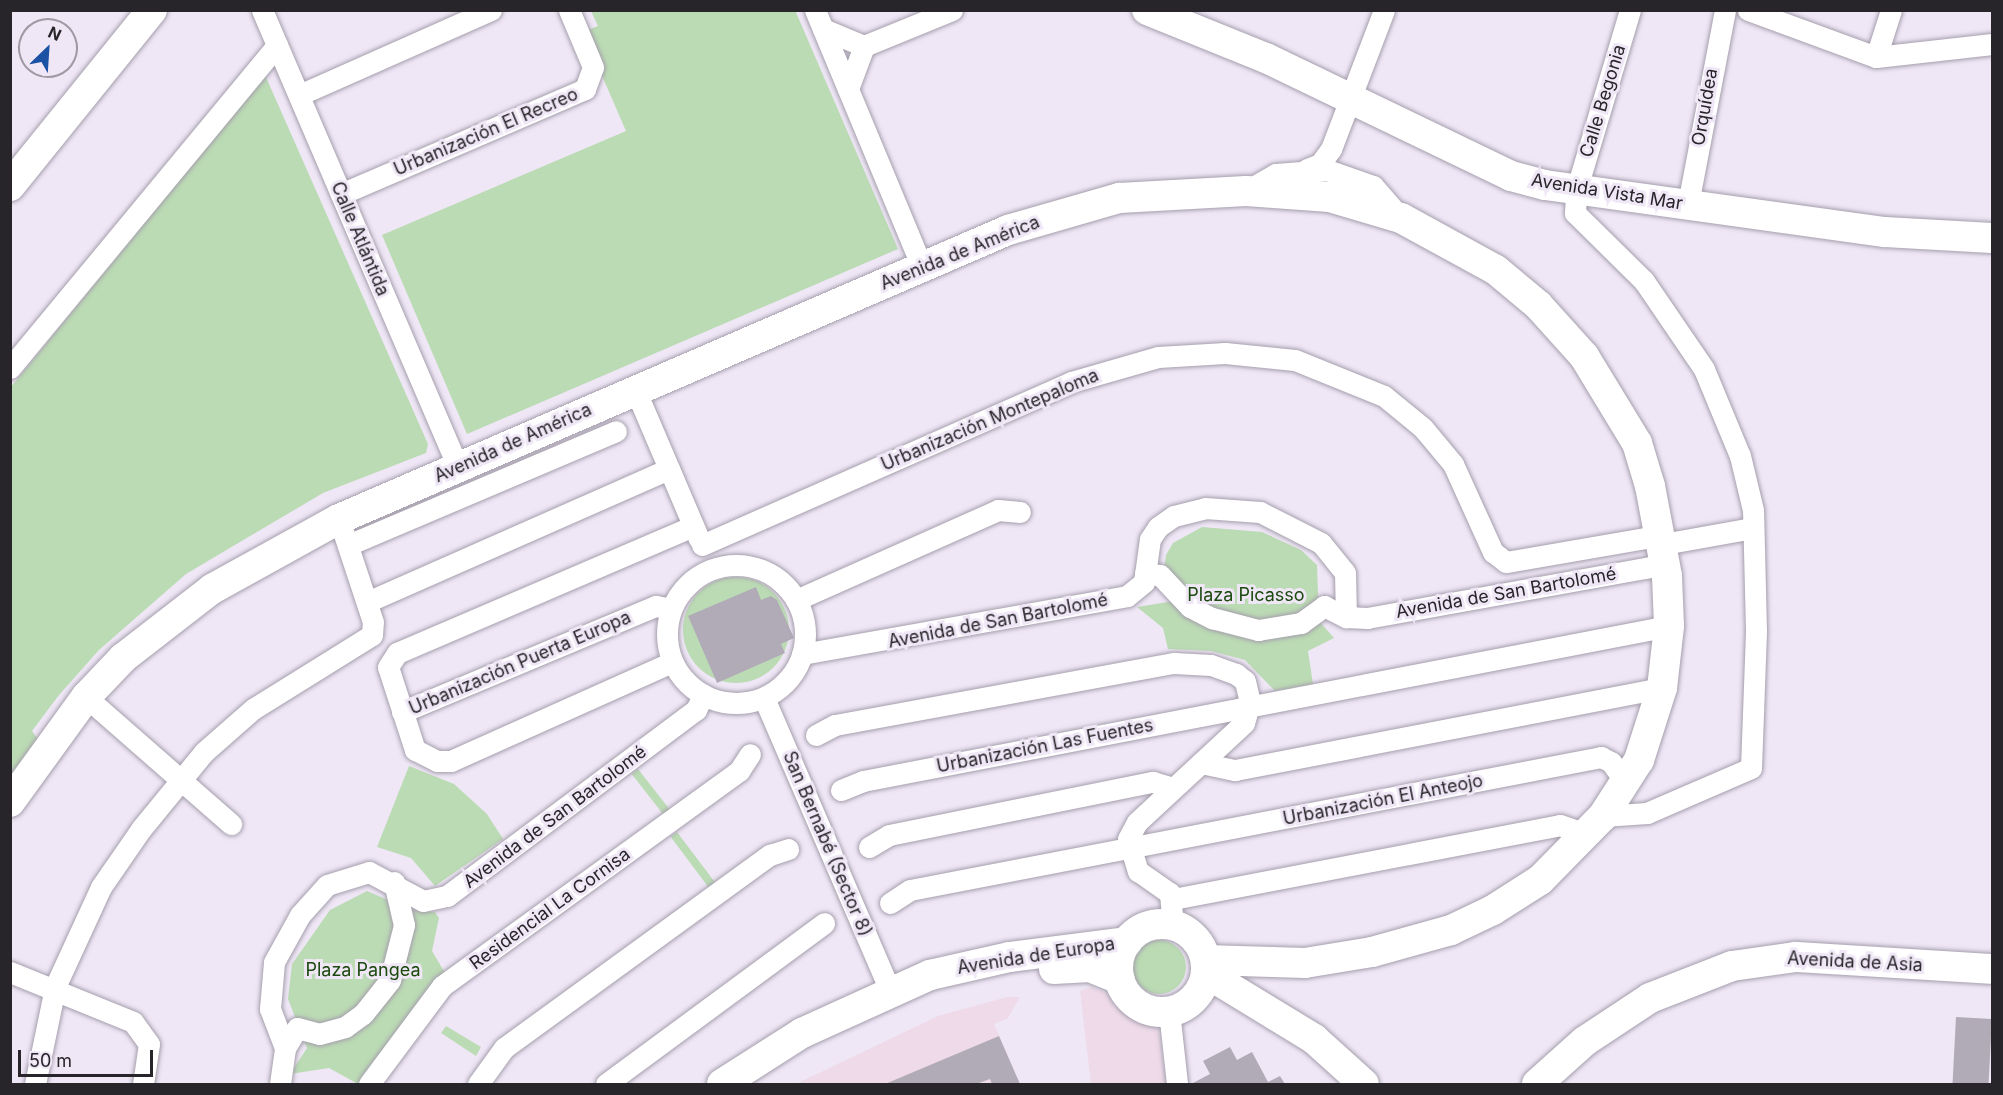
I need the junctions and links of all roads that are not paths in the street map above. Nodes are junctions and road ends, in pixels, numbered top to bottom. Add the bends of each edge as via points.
1 (152, 10) edge
2 (262, 10) edge
3 (491, 10) edge
4 (570, 10) edge
5 (952, 10) edge
6 (1147, 10) edge
7 (1384, 10) edge
8 (1630, 10) edge
9 (1725, 10) edge
10 (1748, 10) edge
11 (1891, 10) edge
12 (819, 20) edge
13 (1992, 44) edge
14 (277, 45) junction
15 (864, 46) junction
16 (1876, 57) junction
17 (848, 89) junction
18 (299, 95) junction
19 (1351, 101) junction
20 (1331, 149) junction
21 (1307, 169) junction
22 (1343, 174) junction
23 (10, 186) edge
24 (1246, 190) junction
25 (1576, 191) junction
26 (340, 194) junction
27 (1689, 204) junction
28 (1401, 218) junction
29 (1992, 238) edge
30 (921, 267) junction
31 (10, 368) edge
32 (635, 389) junction
33 (616, 431) dead end
34 (458, 468) junction
35 (669, 469) junction
36 (1020, 512) dead end
37 (1753, 528) junction
38 (343, 532) junction
39 (697, 535) junction
40 (1663, 548) junction
41 (748, 566) junction
42 (1146, 574) junction
43 (686, 586) junction
44 (796, 600) junction
45 (367, 602) junction
46 (671, 609) junction
47 (1346, 617) junction
48 (1669, 626) junction
49 (802, 654) junction
50 (672, 662) junction
51 (1662, 688) junction
52 (703, 695) junction
53 (86, 697) junction
54 (764, 698) junction
55 (1250, 707) junction
56 (402, 712) junction
57 (816, 735) dead end
58 (750, 754) dead end
59 (1201, 763) junction
60 (179, 780) junction
61 (1626, 783) junction
62 (1173, 788) junction
63 (841, 790) dead end
64 (10, 802) edge
65 (231, 824) dead end
66 (1595, 825) junction
67 (869, 847) dead end
68 (788, 849) dead end
69 (1128, 849) junction
70 (394, 882) junction
71 (890, 903) dead end
72 (1173, 912) junction
73 (824, 923) dead end
74 (1127, 942) junction
75 (1276, 964) junction
76 (1992, 969) edge
77 (10, 972) edge
78 (1203, 976) junction
79 (1120, 979) junction
80 (56, 987) junction
81 (890, 990) junction
82 (1256, 1002) junction
83 (1169, 1011) junction
84 (285, 1048) junction
85 (35, 1084) edge
86 (143, 1084) edge
87 (280, 1084) edge
88 (369, 1084) edge
89 (478, 1084) edge
90 (606, 1084) edge
91 (722, 1084) edge
92 (754, 1084) edge
93 (1177, 1084) edge
94 (1340, 1084) edge
95 (1364, 1084) edge
96 (1538, 1084) edge

1 - 23 street
2 - 14 street, Calle Atlántida
3 - 18 street
4 - 26 street, Urbanización El Recreo via 593,67 585,89
5 - 15 street
6 - 19 street, Avenida Vista Mar via 1266,58
7 - 19 street
8 - 25 street, Calle Begonia
9 - 27 street, Orquídea
10 - 16 street
11 - 16 street
12 - 15 street
12 - 17 street
13 - 16 street
14 - 18 street, Calle Atlántida
14 - 31 street
15 - 17 street
17 - 30 street
18 - 26 street, Calle Atlántida
19 - 20 street
19 - 25 street, Avenida Vista Mar via 1511,176
20 - 21 street via 1320,164
20 - 22 street
21 - 22 street
21 - 24 street via 1276,174
22 - 28 street via 1373,186
24 - 28 street, Avenida de América via 1330,198
24 - 30 street, Avenida de América via 1119,198 1008,230
25 - 27 street, Avenida Vista Mar
25 - 37 street via 1575,213 1644,281 1704,369 1740,456
26 - 34 street, Calle Atlántida
27 - 29 street, Avenida Vista Mar via 1886,232
28 - 40 street, Avenida de América via 1518,287 1584,356 1637,443
30 - 32 street, Avenida de América
32 - 34 street, Avenida de América
32 - 35 street
33 - 38 street
34 - 38 street, Avenida de América
35 - 39 street
35 - 45 street
36 - 44 street via 998,510
37 - 40 street
37 - 66 street via 1751,768 1647,813
38 - 45 street
38 - 53 street, Avenida de América via 212,589 123,658
39 - 40 street, Urbanización Montepaloma via 1071,382 1158,357 1225,353 1324,368 1406,412 1466,483 1493,552 1506,562
39 - 41 street
39 - 43 street
39 - 56 street, Urbanización Montepaloma via 397,653 388,668
40 - 47 street, Avenida de San Bartolomé via 1367,618
40 - 48 street, Avenida de América
41 - 43 street via 721,566
41 - 44 street via 773,575
42 - 47 street, Avenida de San Bartolomé via 1160,575 1190,607 1233,625 1280,629 1301,623 1324,606
42 - 47 street via 1150,539 1174,516 1217,507 1260,512 1297,527 1335,557 1349,590
42 - 49 street, Avenida de San Bartolomé via 1140,589 1127,596
43 - 46 street
44 - 49 street via 806,633
45 - 60 street via 373,629 368,640 253,709
46 - 50 street via 666,635
46 - 56 street, Urbanización Puerta Europa via 656,606
48 - 51 street, Avenida de América
48 - 55 street
49 - 54 street via 786,682
50 - 52 street
50 - 56 street, Urbanización Puerta Europa via 451,761 429,759 415,750
51 - 59 street via 1235,770
51 - 61 street, Avenida de América via 1650,734
52 - 54 street via 737,704
52 - 70 street, Avenida de San Bartolomé via 696,710 462,888 423,901
53 - 60 street
53 - 64 street, Avenida de América
54 - 81 street, San Bernabé (Sector 8)
55 - 57 street via 1245,681 1236,674 1211,665 1174,663 835,725
55 - 59 street via 1244,723
55 - 63 street, Urbanización Las Fuentes via 863,781
58 - 88 street, Residencial La Cornisa via 739,771 442,986
59 - 62 street
60 - 65 street
60 - 80 street via 101,887
61 - 66 street, Avenida de América
61 - 69 street, Urbanización El Anteojo via 1611,762 1601,758
62 - 67 street via 1153,782 889,835
62 - 69 street via 1137,822
66 - 72 street via 1560,825
66 - 75 street, Avenida de América via 1540,880 1451,930 1372,952
68 - 89 street via 770,855 504,1048
69 - 71 street via 910,890
69 - 72 street via 1138,871
70 - 84 street via 402,908 402,947 379,997 363,1014 331,1033 297,1028
70 - 84 street, Avenida de San Bartolomé via 369,872 340,877 317,895 285,936 274,962 270,1010
72 - 74 street
72 - 78 street via 1194,938
73 - 90 street
74 - 79 street
74 - 81 street, Avenida de Europa via 968,964
75 - 78 street, Avenida de América
75 - 82 street via 1256,977
76 - 96 street, Avenida de Asia via 1796,957 1732,966 1650,998 1585,1041
77 - 80 street
78 - 82 street
78 - 83 street
78 - 94 street
79 - 83 street via 1133,1001
79 - 92 street, Avenida de Europa via 1090,967 981,979 949,988 859,1024
80 - 85 street
80 - 86 street via 120,1016 142,1032 149,1044
81 - 91 street, Avenida de Europa via 802,1033
82 - 95 street via 1314,1039
83 - 93 street
84 - 87 street, Avenida de San Bartolomé

